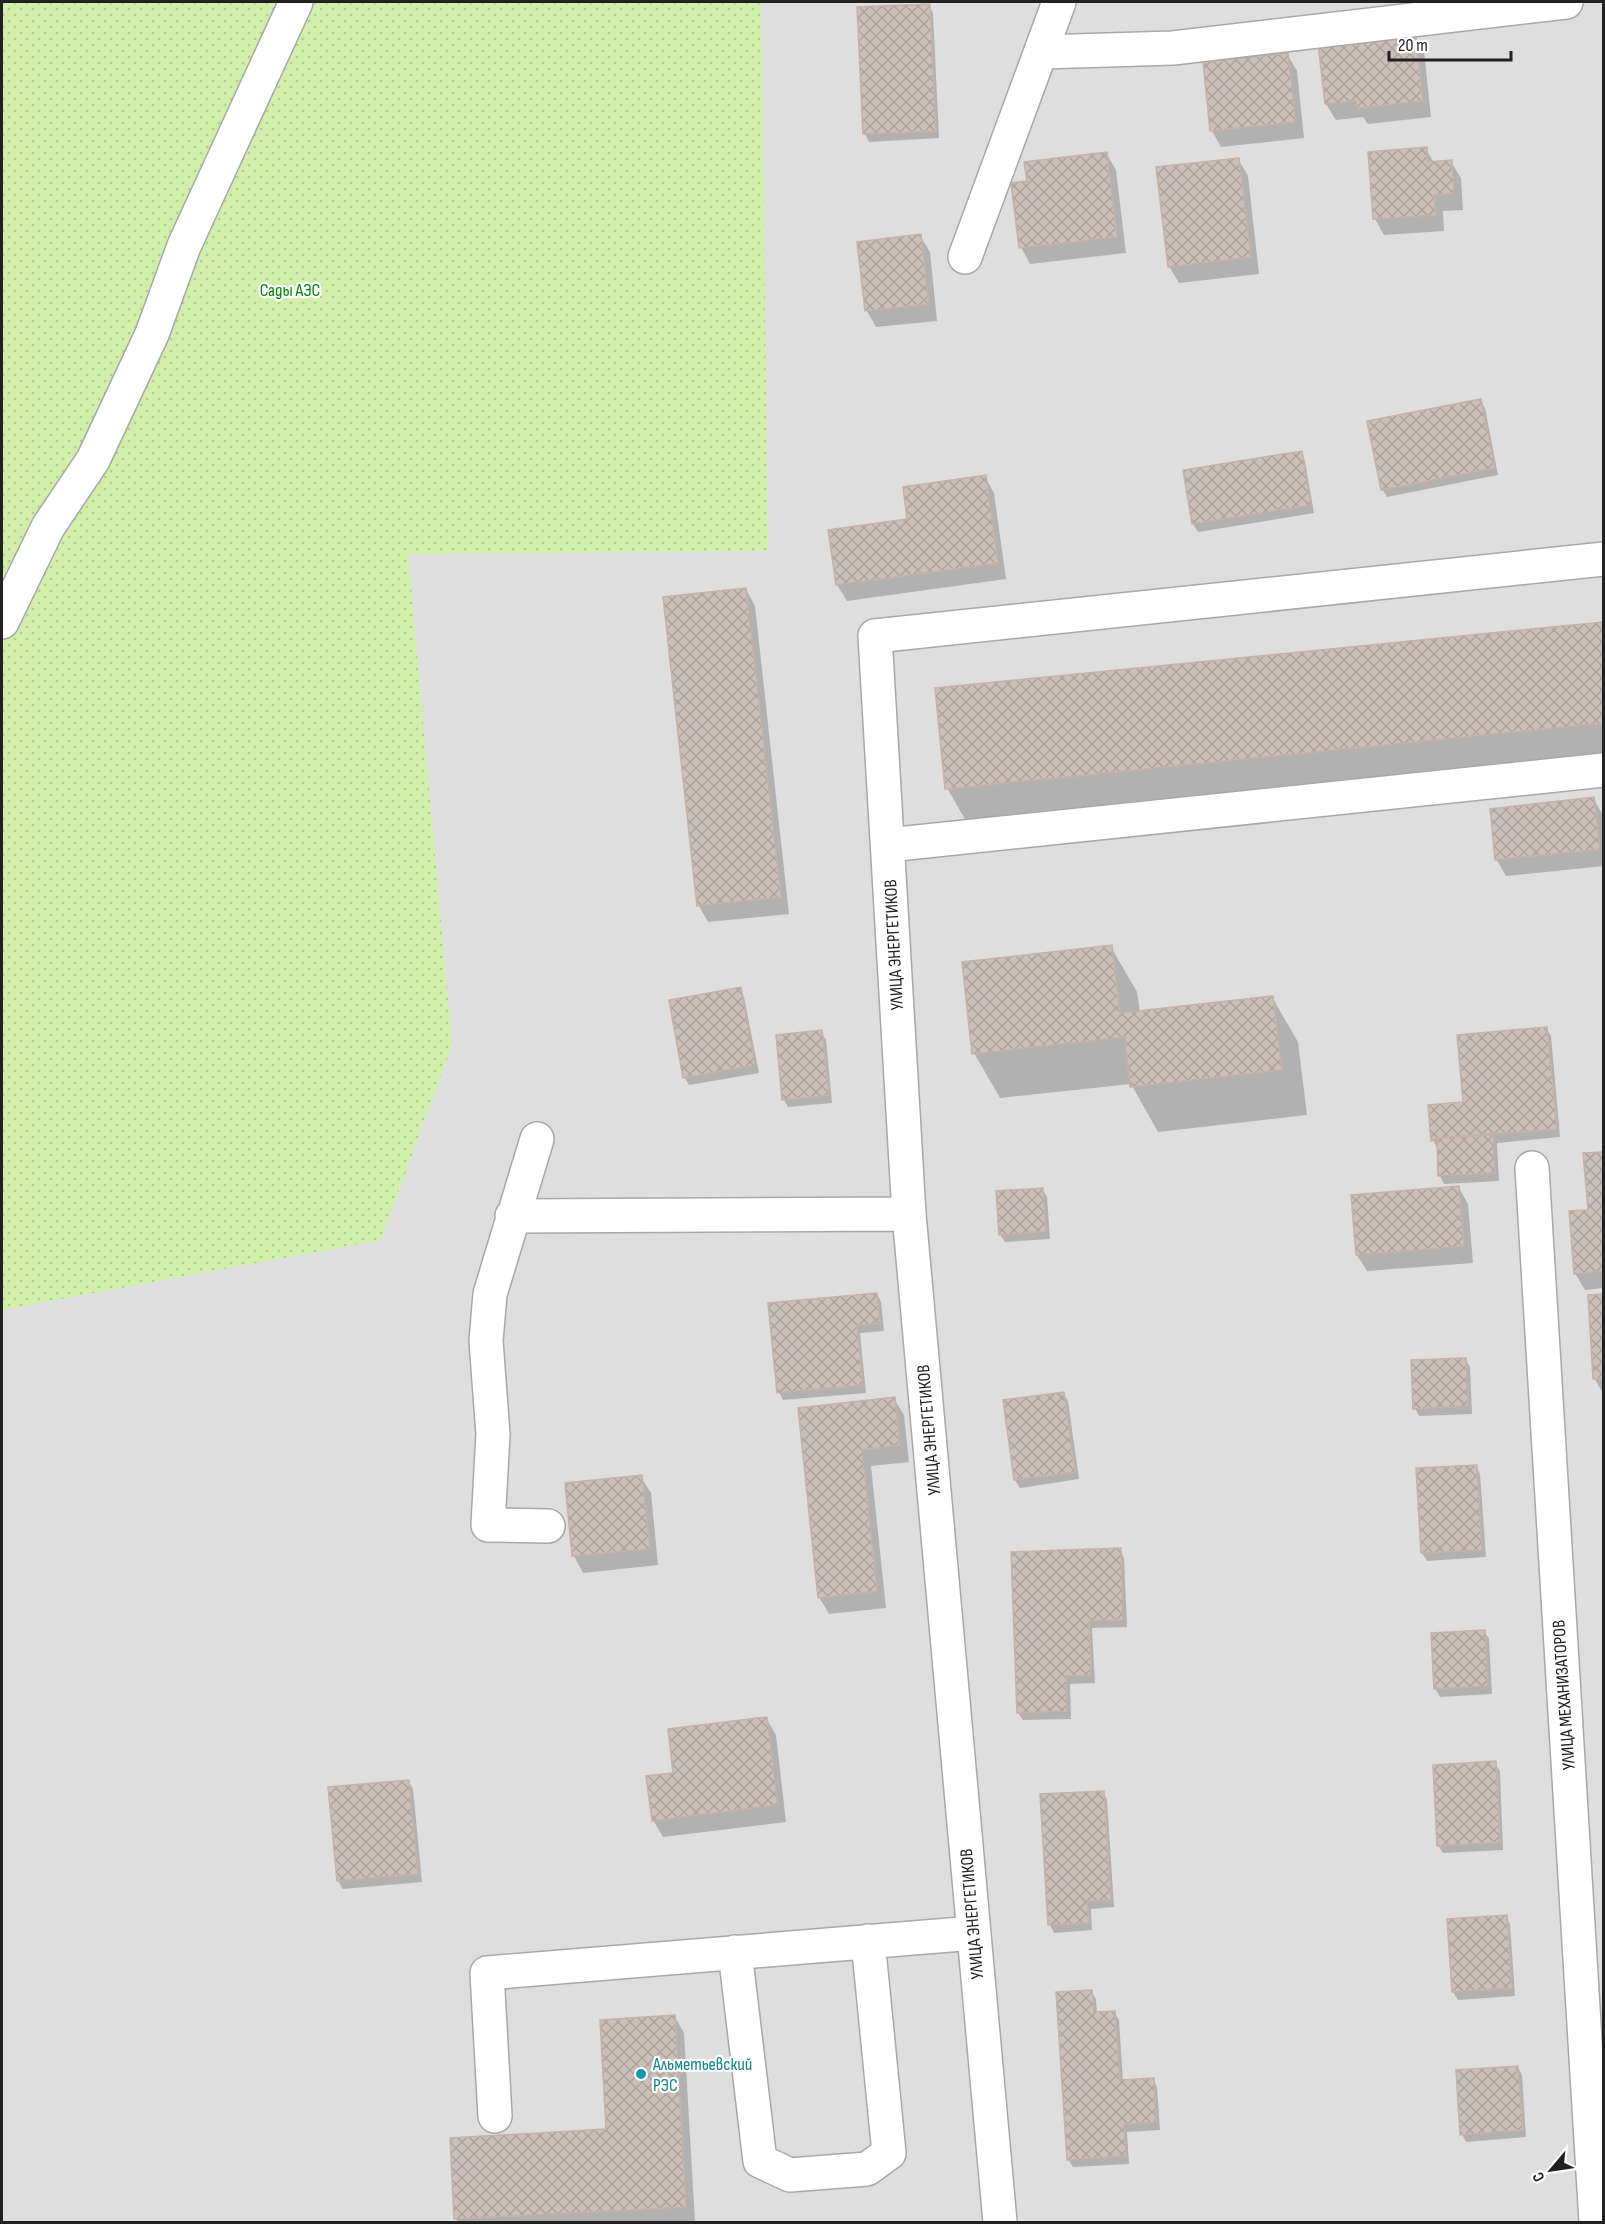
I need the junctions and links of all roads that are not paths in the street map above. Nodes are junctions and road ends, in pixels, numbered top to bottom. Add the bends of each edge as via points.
1 (296, 2) edge
2 (1059, 2) edge
3 (1566, 2) edge
4 (1041, 52) junction
5 (965, 257) dead end
6 (1604, 559) edge
7 (2, 622) edge
8 (1604, 770) edge
9 (888, 845) junction
10 (537, 1139) dead end
11 (1532, 1168) dead end
12 (909, 1214) junction
13 (512, 1216) junction
14 (548, 1526) dead end
15 (974, 1933) junction
16 (868, 1941) junction
17 (735, 1952) junction
18 (495, 2116) dead end
19 (1000, 2223) edge
20 (1596, 2223) edge

1 - 7 street via 184,246 152,334 93,460 48,527
2 - 4 street
3 - 4 street via 1173,48
4 - 5 street
6 - 9 street, УЛИЦА ЭНЕРГЕТИКОВ via 875,636
8 - 9 street
9 - 12 street, УЛИЦА ЭНЕРГЕТИКОВ
10 - 13 street
11 - 20 street, УЛИЦА МЕХАНИЗАТОРОВ
12 - 13 street
12 - 15 street, УЛИЦА ЭНЕРГЕТИКОВ
13 - 14 street via 490,1294 486,1341 493,1434 488,1525
15 - 16 street
15 - 19 street, УЛИЦА ЭНЕРГЕТИКОВ
16 - 17 street
16 - 17 street via 889,2153 867,2169 790,2175 760,2161
17 - 18 street via 487,1973

